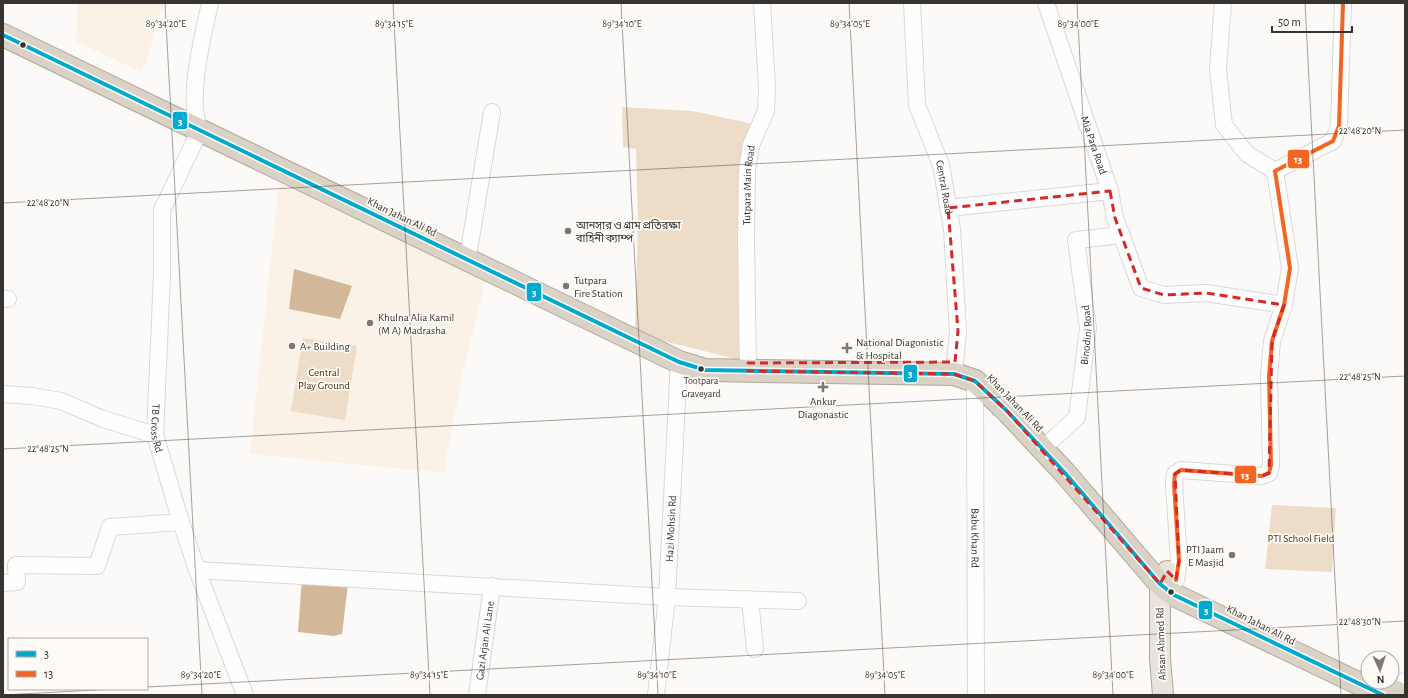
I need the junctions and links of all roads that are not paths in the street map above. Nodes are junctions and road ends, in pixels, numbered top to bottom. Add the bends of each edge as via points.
1 (210, 3) edge
2 (762, 3) edge
3 (912, 3) edge
4 (1046, 3) edge
5 (1223, 3) edge
6 (1343, 3) edge
7 (3, 25) edge
8 (3, 36) edge
9 (492, 112) dead end
10 (198, 125) junction
11 (1275, 171) junction
12 (1110, 191) junction
13 (948, 208) junction
14 (1122, 235) junction
15 (469, 250) junction
16 (1284, 306) junction
17 (679, 362) junction
18 (748, 367) junction
19 (954, 368) junction
20 (975, 381) junction
21 (3, 394) edge
22 (155, 435) junction
23 (1051, 441) junction
24 (180, 522) junction
25 (197, 570) junction
26 (1168, 578) junction
27 (3, 583) edge
28 (492, 586) junction
29 (667, 597) junction
30 (750, 599) junction
31 (798, 601) dead end
32 (755, 649) dead end
33 (1360, 674) edge
34 (1405, 681) edge
35 (1392, 690) edge
36 (245, 695) edge
37 (477, 695) edge
38 (656, 695) edge
39 (976, 695) edge
40 (1163, 695) edge
41 (1383, 695) edge
42 (1402, 695) edge

1 - 10 street via 194,97
2 - 18 street, Tutpara Main Road via 766,111 752,145 747,170
3 - 13 street, Central Road via 917,105 941,165
4 - 12 street, Mia Para Road
5 - 11 street via 1218,68 1224,125 1247,154
6 - 11 street via 1339,126 1333,141
7 - 10 highway, Khan Jahan Ali Rd
8 - 10 highway, Khan Jahan Ali Rd
9 - 15 street
10 - 15 highway, Khan Jahan Ali Rd via 394,212
10 - 17 highway, Khan Jahan Ali Rd
10 - 22 street, TB Cross Rd via 162,210
11 - 16 street via 1290,268
12 - 13 street
12 - 14 street, Mia Para Road via 1115,218
13 - 19 street, Central Road via 952,229 958,331
14 - 16 street, Mia Para Road via 1141,288 1164,295 1206,293
14 - 23 street, Binodini Road via 1076,240 1088,328 1077,417
15 - 18 highway, Khan Jahan Ali Rd via 682,355 708,362
16 - 26 street via 1272,341 1269,376 1269,473 1262,476 1181,470 1175,474 1179,561
17 - 18 highway, Khan Jahan Ali Rd via 705,370
17 - 29 street, Hazi Mohsin Rd
18 - 19 highway, Khan Jahan Ali Rd
19 - 20 highway, Khan Jahan Ali Rd
19 - 23 highway, Khan Jahan Ali Rd via 984,372
20 - 26 highway, Khan Jahan Ali Rd
20 - 39 street, Babu Khan Rd
21 - 22 street via 61,401 103,419
22 - 24 street, TB Cross Rd
23 - 26 highway, Khan Jahan Ali Rd
24 - 25 street, TB Cross Rd
24 - 27 street via 110,527 97,566 16,565 17,582
25 - 28 street
25 - 36 street, TB Cross Rd
26 - 33 highway, Khan Jahan Ali Rd
26 - 40 main road, Ahsan Ahmed Rd via 1160,659
26 - 41 highway, Khan Jahan Ali Rd via 1174,595
28 - 29 street
28 - 37 street, Gazi Arjan Ali Lane
29 - 30 street
29 - 38 street, Hazi Mohsin Rd
30 - 31 street
30 - 32 street
34 - 42 street
35 - 42 highway

